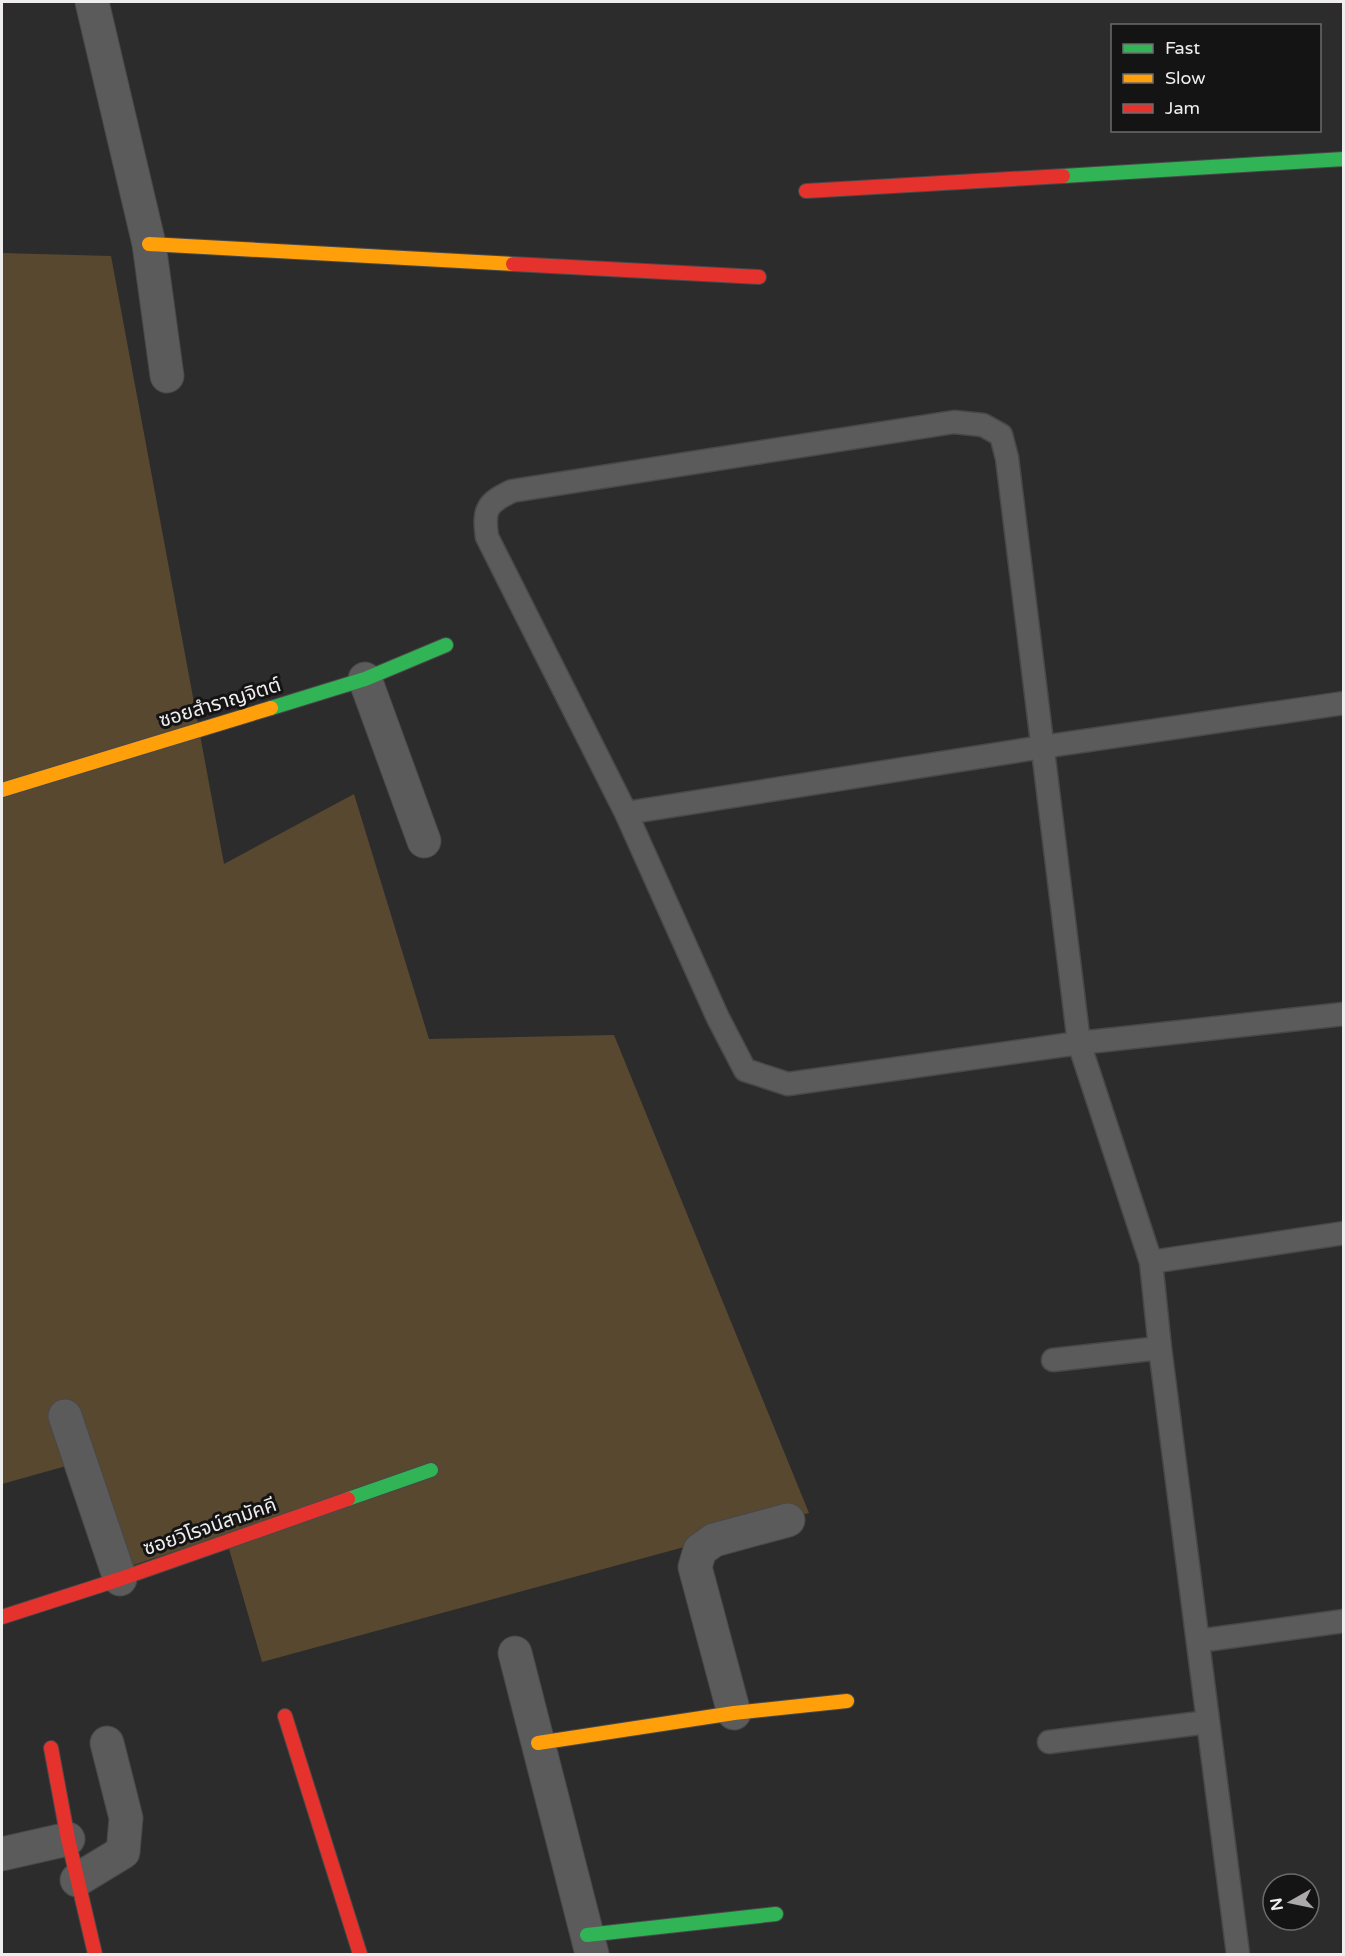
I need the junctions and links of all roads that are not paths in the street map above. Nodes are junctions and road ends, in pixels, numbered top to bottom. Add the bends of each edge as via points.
1 (92, 2) edge
2 (1344, 159) edge
3 (806, 191) dead end
4 (149, 244) junction
5 (759, 277) dead end
6 (167, 376) dead end
7 (446, 645) dead end
8 (365, 679) junction
9 (1344, 703) edge
10 (1042, 747) junction
11 (2, 790) edge
12 (626, 813) junction
13 (424, 841) dead end
14 (1344, 1014) edge
15 (1079, 1043) junction
16 (1344, 1233) edge
17 (1151, 1262) junction
18 (1160, 1348) junction
19 (1053, 1360) dead end
20 (65, 1416) dead end
21 (431, 1470) dead end
22 (788, 1520) dead end
23 (120, 1579) junction
24 (2, 1617) edge
25 (1344, 1621) edge
26 (1198, 1641) junction
27 (515, 1653) dead end
28 (847, 1701) dead end
29 (734, 1713) junction
30 (285, 1716) dead end
31 (1208, 1722) junction
32 (1049, 1742) dead end
33 (107, 1743) dead end
34 (538, 1743) junction
35 (51, 1748) dead end
36 (68, 1839) junction
37 (2, 1854) edge
38 (76, 1880) junction
39 (776, 1914) dead end
40 (589, 1945) edge
41 (95, 1954) edge
42 (360, 1954) edge
43 (1238, 1954) edge

1 - 4 street
2 - 3 street
4 - 5 street
4 - 6 street
7 - 8 street, ซอยสำราญจิตต์
8 - 11 street, ซอยสำราญจิตต์
8 - 13 street
9 - 10 lane
10 - 12 lane
10 - 12 lane via 1007,459 1000,435 983,425 954,422 512,491 488,507 484,520 487,537
10 - 15 lane
12 - 15 lane via 745,1070 788,1084
14 - 15 lane
15 - 17 lane
16 - 17 lane
17 - 18 lane
18 - 19 lane
18 - 26 lane
20 - 23 street
21 - 23 street, ซอยวิโรจน์สามัคคี
22 - 29 street via 714,1540 700,1550 695,1567
23 - 24 street, ซอยวิโรจน์สามัคคี
25 - 26 lane
26 - 31 lane
27 - 34 street
28 - 29 street
29 - 34 street
30 - 42 street
31 - 32 lane
31 - 43 lane
33 - 38 street via 126,1818 123,1852
34 - 40 street
35 - 36 street
36 - 37 street
36 - 38 street
38 - 41 street
39 - 40 street

